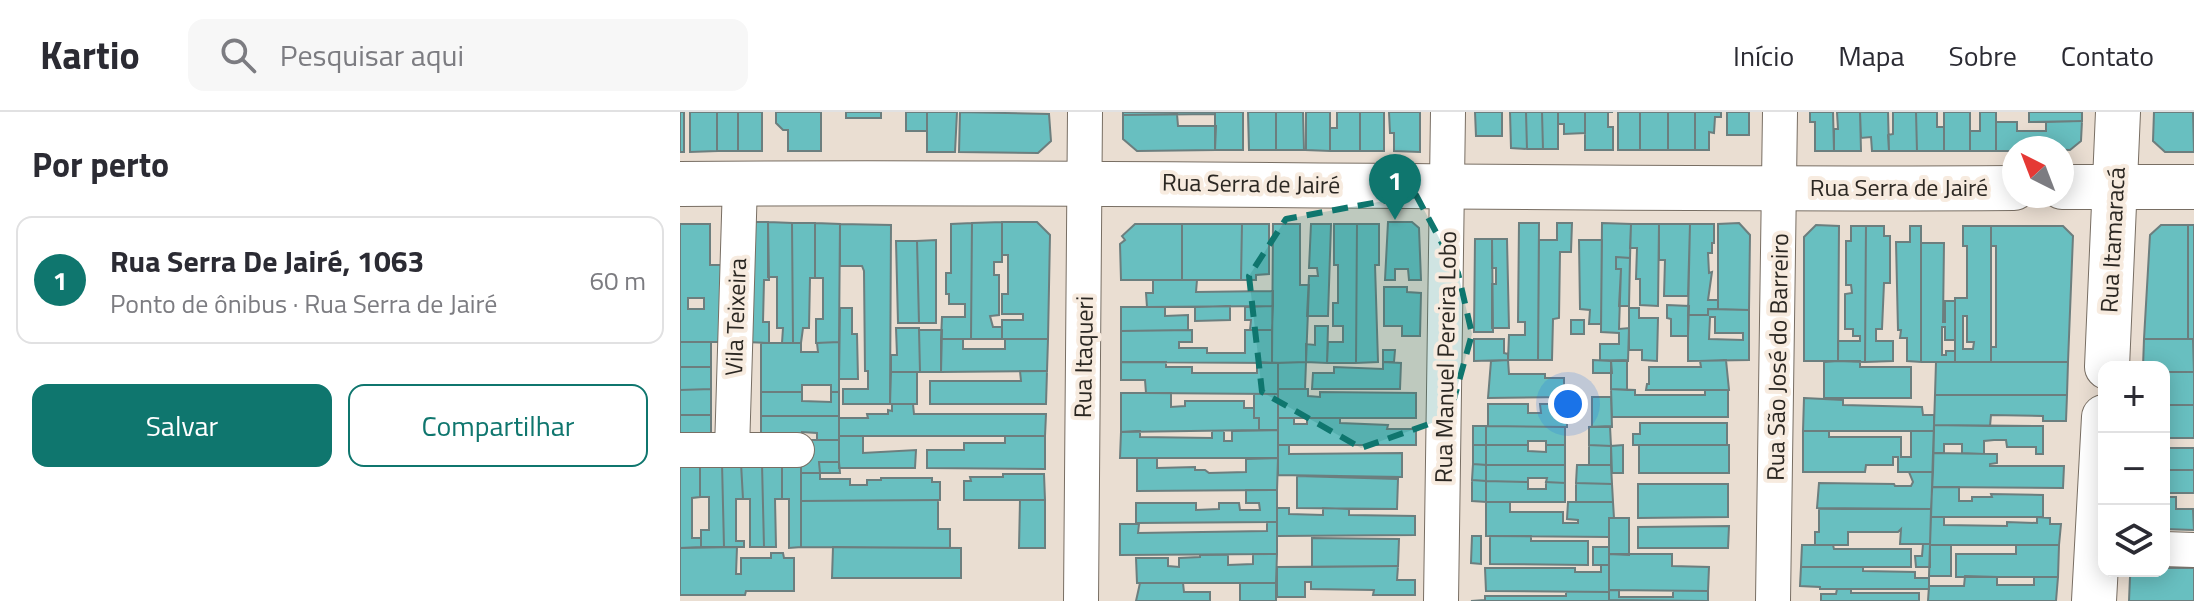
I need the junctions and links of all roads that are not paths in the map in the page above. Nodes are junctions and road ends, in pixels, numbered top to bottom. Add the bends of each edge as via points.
1 (1085, 112) edge
2 (1448, 112) edge
3 (1780, 112) edge
4 (2118, 112) edge
5 (740, 183) junction
6 (1085, 183) junction
7 (680, 184) edge
8 (1449, 186) junction
9 (2074, 187) edge
10 (2116, 187) junction
11 (2194, 187) edge
12 (2002, 188) edge
13 (1781, 189) junction
14 (2107, 361) edge
15 (2104, 433) edge
16 (680, 450) edge
17 (732, 450) junction
18 (797, 450) dead end
19 (2102, 505) edge
20 (2170, 549) edge
21 (2194, 550) edge
22 (2098, 571) edge
23 (1081, 601) edge
24 (1441, 601) edge
25 (1773, 601) edge
26 (2094, 601) edge

1 - 6 street, Rua Itaqueri
2 - 8 street, Rua Manuel Pereira Lobo
3 - 13 street, Rua São José do Barreiro
4 - 10 street, Rua Itamaracá
5 - 6 street, Rua Serra de Jairé
5 - 7 street, Rua Serra de Jairé
5 - 17 street, Vila Teixeira
6 - 8 street, Rua Serra de Jairé
6 - 23 street, Rua Itaqueri
8 - 13 street, Rua Serra de Jairé
8 - 24 street, Rua Manuel Pereira Lobo
9 - 10 street
10 - 11 street
10 - 14 street, Rua Itamaracá
12 - 13 street, Rua Serra de Jairé
13 - 25 street, Rua São José do Barreiro
15 - 19 street
16 - 17 street
17 - 18 street
20 - 21 street
22 - 26 street

